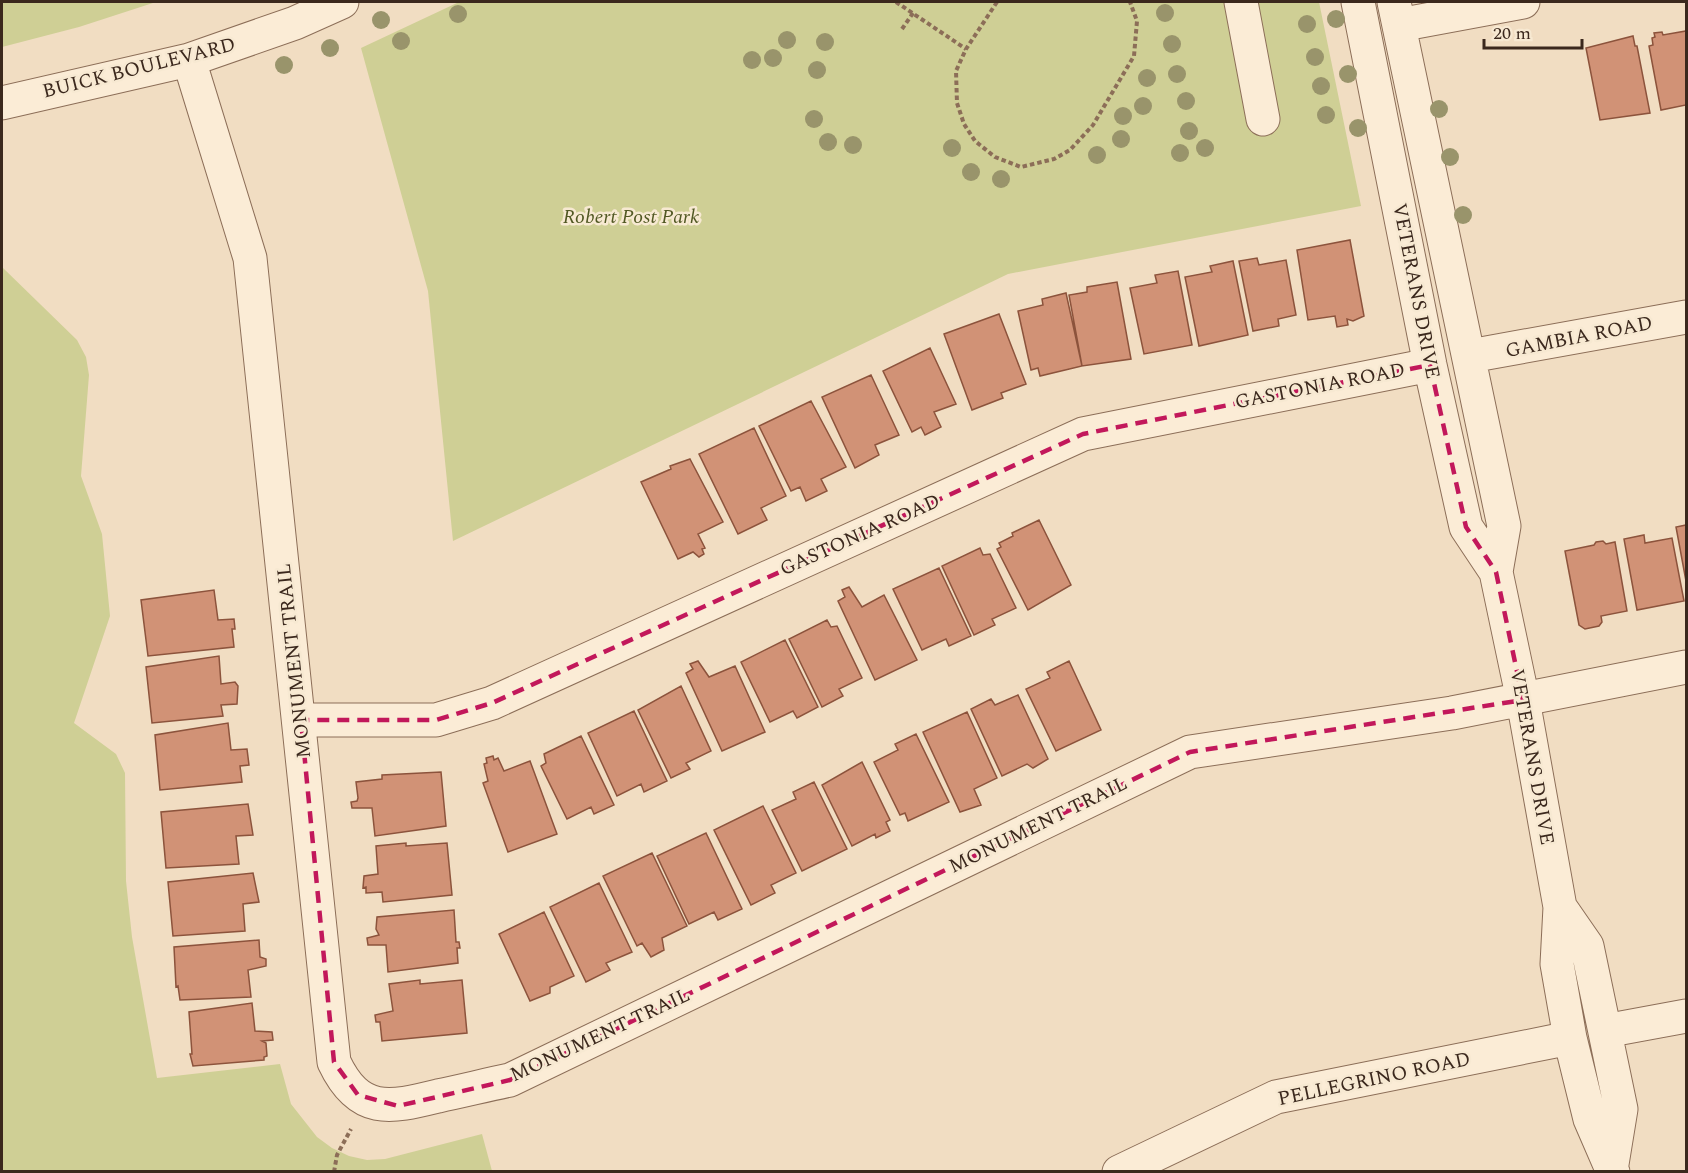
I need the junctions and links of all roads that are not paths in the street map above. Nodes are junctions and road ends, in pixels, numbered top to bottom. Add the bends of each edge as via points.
1 (342, 2) edge
2 (1241, 2) edge
3 (1358, 2) edge
4 (1523, 2) edge
5 (1396, 13) edge
6 (189, 60) junction
7 (2, 103) edge
8 (1263, 119) dead end
9 (1686, 317) edge
10 (1470, 356) junction
11 (1430, 365) junction
12 (1496, 572) junction
13 (1686, 667) edge
14 (1522, 700) junction
15 (301, 720) junction
16 (1560, 907) junction
17 (1686, 1016) edge
18 (1605, 1032) junction
19 (1570, 1038) junction
20 (1613, 1168) edge
21 (1119, 1172) edge

1 - 6 street, BUICK BOULEVARD
2 - 8 street
3 - 11 street, VETERANS DRIVE
4 - 5 street
5 - 10 street, VETERANS DRIVE
6 - 7 street, BUICK BOULEVARD
6 - 15 street, MONUMENT TRAIL via 250,258
9 - 10 street, GAMBIA ROAD
10 - 12 street, VETERANS DRIVE via 1504,526
11 - 12 street, VETERANS DRIVE via 1466,527
11 - 15 street, GASTONIA ROAD via 1083,434 492,703 436,720
12 - 14 street, VETERANS DRIVE
13 - 14 street, MONUMENT TRAIL
14 - 15 street, MONUMENT TRAIL via 1190,752 510,1080 398,1106 377,1104 358,1095 343,1081 334,1062
14 - 16 street, VETERANS DRIVE
16 - 18 street, VETERANS DRIVE via 1587,946
16 - 19 street, VETERANS DRIVE via 1557,964
17 - 18 street
18 - 20 street, VETERANS DRIVE via 1622,1109
19 - 20 street, VETERANS DRIVE via 1590,1119
19 - 21 street, PELLEGRINO ROAD via 1276,1097

